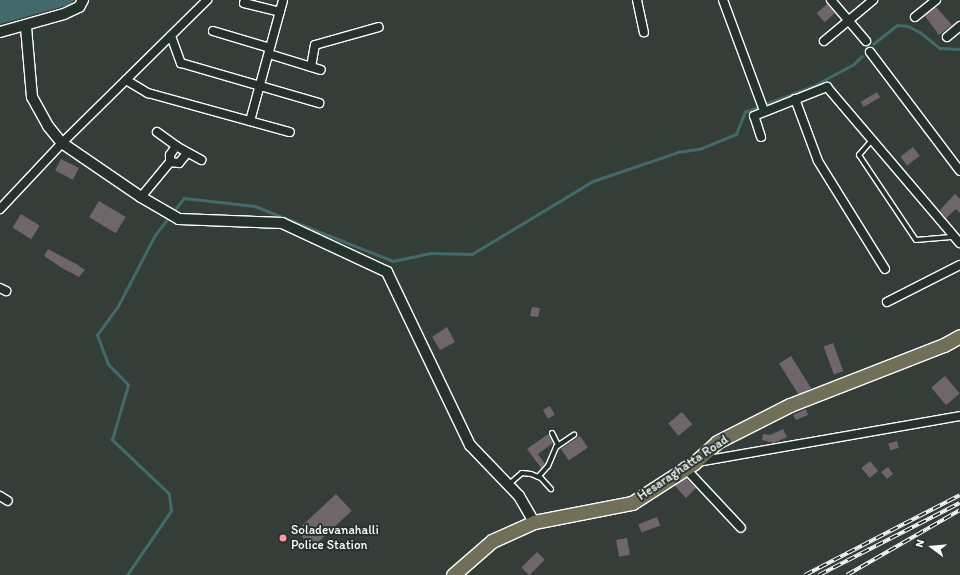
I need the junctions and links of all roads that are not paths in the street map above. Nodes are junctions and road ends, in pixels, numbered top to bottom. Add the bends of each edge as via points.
1 (83, 0) edge
2 (207, 0) edge
3 (283, 0) edge
4 (637, 0) edge
5 (723, 0) edge
6 (831, 0) edge
7 (873, 0) edge
8 (936, 0) edge
9 (244, 3) dead end
10 (280, 12) junction
11 (914, 16) dead end
12 (849, 20) junction
13 (960, 26) edge
14 (26, 27) junction
15 (379, 27) dead end
16 (213, 31) dead end
17 (0, 32) edge
18 (644, 32) dead end
19 (171, 36) junction
20 (947, 37) dead end
21 (824, 41) dead end
22 (866, 41) dead end
23 (269, 51) junction
24 (870, 52) dead end
25 (311, 67) junction
26 (321, 70) dead end
27 (126, 80) junction
28 (260, 85) junction
29 (795, 99) junction
30 (319, 103) dead end
31 (764, 111) junction
32 (250, 121) junction
33 (157, 132) dead end
34 (290, 132) dead end
35 (761, 137) dead end
36 (872, 139) junction
37 (62, 143) junction
38 (176, 146) junction
39 (187, 153) junction
40 (201, 160) dead end
41 (170, 162) junction
42 (960, 171) edge
43 (141, 197) junction
44 (0, 209) edge
45 (957, 240) edge
46 (960, 265) edge
47 (885, 269) dead end
48 (887, 302) dead end
49 (960, 336) edge
50 (960, 416) edge
51 (552, 433) dead end
52 (574, 434) dead end
53 (558, 445) junction
54 (689, 465) junction
55 (538, 477) junction
56 (508, 484) junction
57 (552, 488) dead end
58 (0, 496) edge
59 (8, 501) dead end
60 (534, 522) junction
61 (741, 528) dead end
62 (453, 575) edge

1 - 14 street via 79,7
2 - 19 street
3 - 10 street
4 - 18 street
5 - 31 street
6 - 12 street
7 - 12 street
8 - 11 street
9 - 10 street
10 - 23 street
12 - 21 street
12 - 22 street
13 - 20 street
14 - 17 street
14 - 37 street via 32,98 48,126
15 - 25 street via 315,45
16 - 23 street
19 - 27 street
19 - 28 street via 181,63
23 - 25 street
23 - 28 street
24 - 42 street
25 - 26 street
27 - 32 street via 148,93
27 - 37 street
28 - 30 street
28 - 32 street
29 - 31 street
29 - 36 street via 827,87
29 - 47 street via 818,162
31 - 35 street via 754,116
32 - 34 street
33 - 38 street
36 - 45 street
36 - 45 lane via 859,155 916,240
37 - 43 street
37 - 44 street
38 - 39 street
38 - 41 street via 170,155
39 - 40 street
39 - 41 street via 179,163
41 - 43 street
43 - 56 street via 176,218 282,223 387,272 470,445
46 - 48 street
49 - 54 main road, Hesaraghatta Road via 944,345 790,405 717,442
50 - 54 street
51 - 53 lane
52 - 53 lane
53 - 55 lane via 548,466
54 - 60 main road, Hesaraghatta Road via 632,503
54 - 61 street
55 - 56 lane via 522,474
55 - 57 lane
56 - 60 street via 519,496
58 - 59 street
60 - 62 main road, Hesaraghatta Road via 492,541

